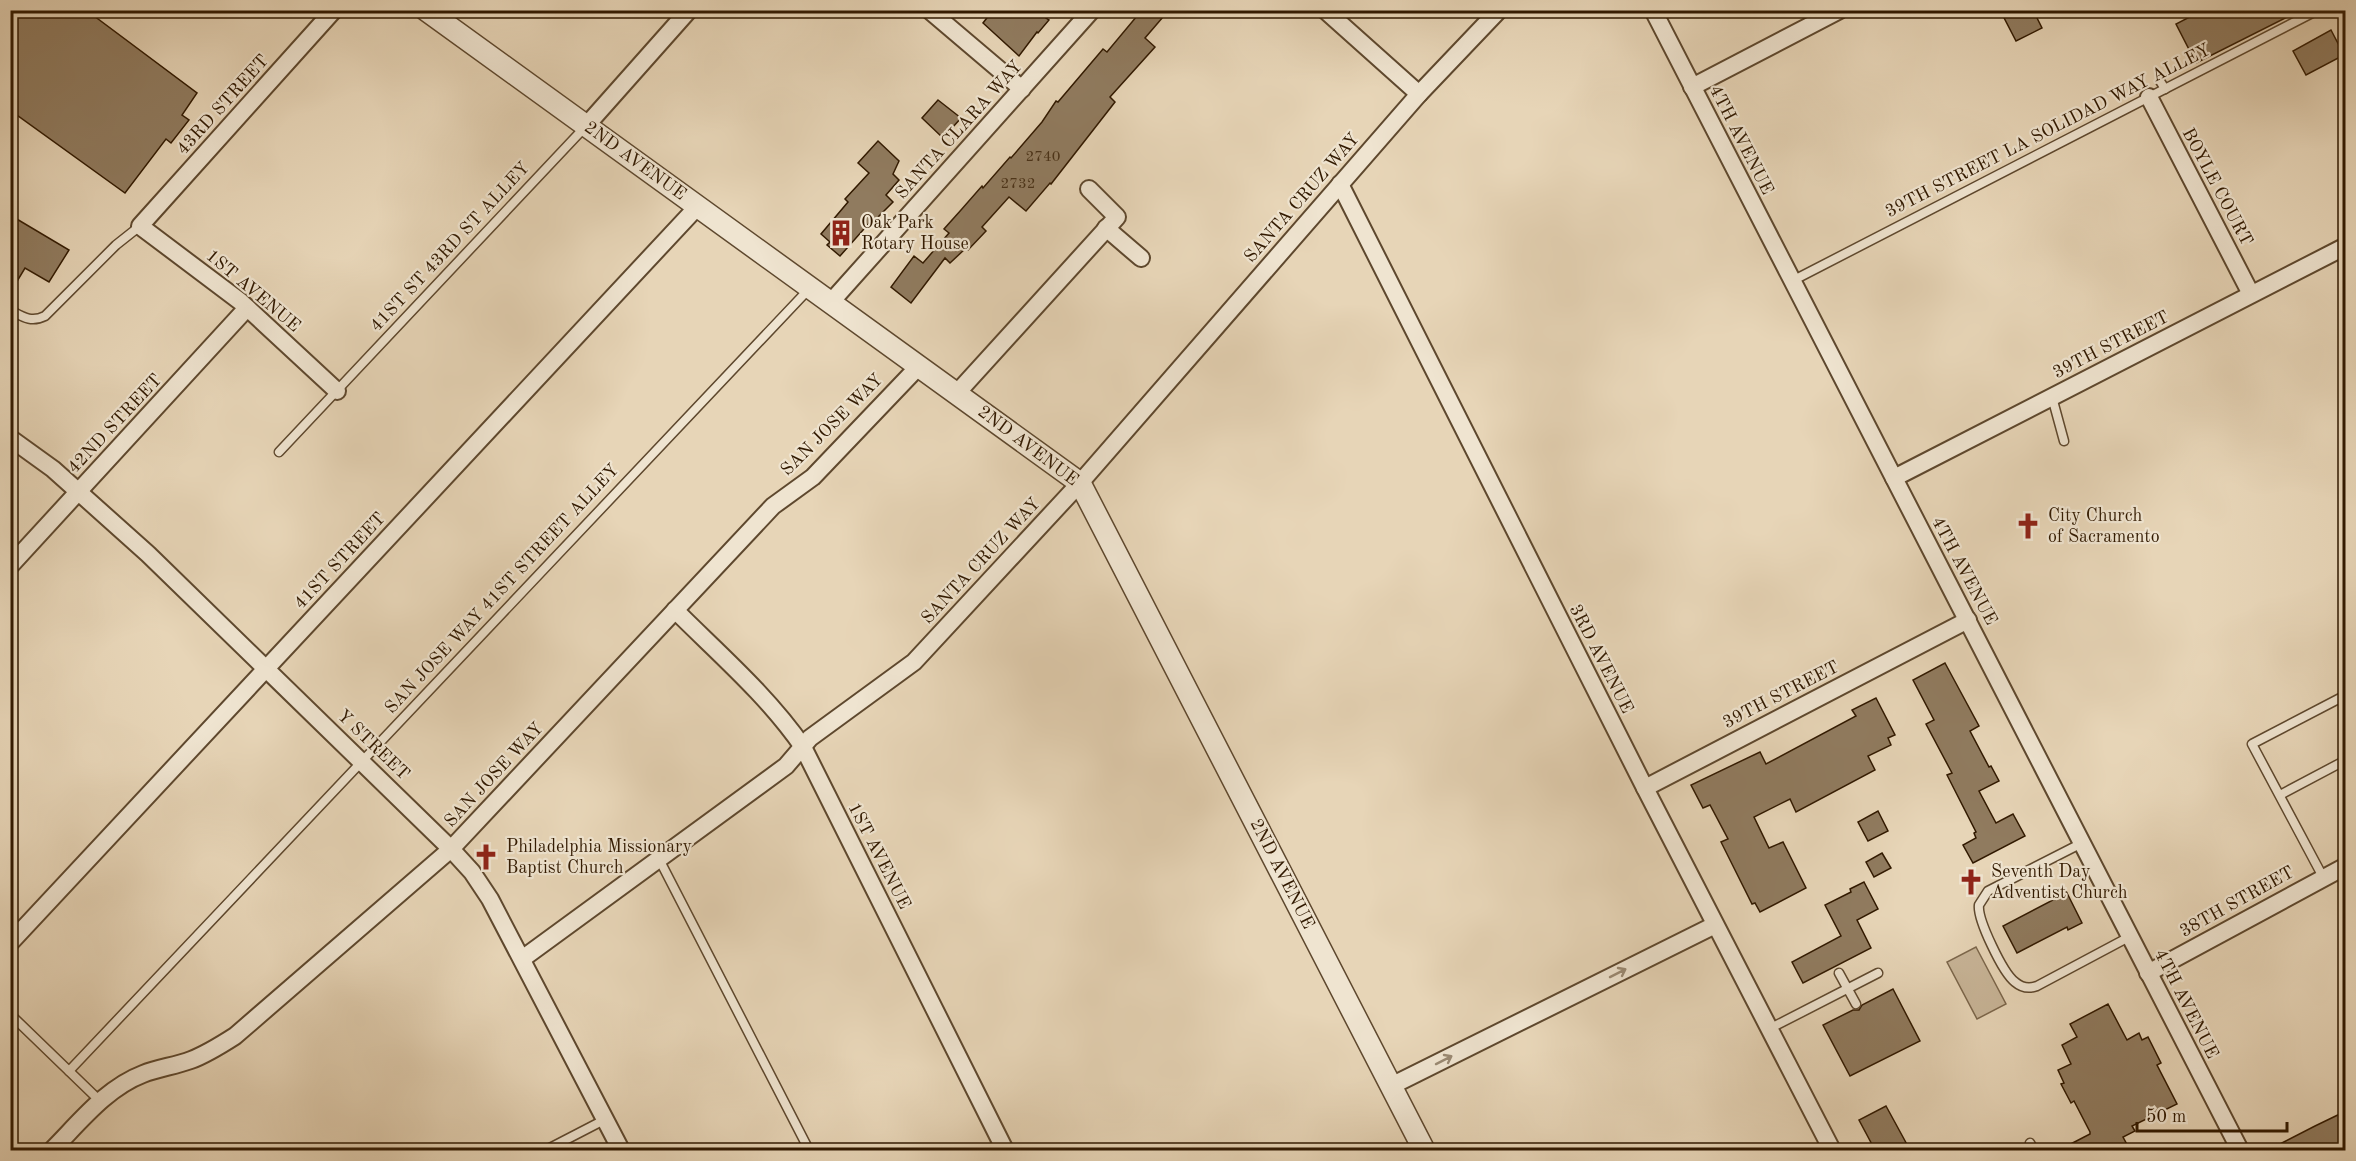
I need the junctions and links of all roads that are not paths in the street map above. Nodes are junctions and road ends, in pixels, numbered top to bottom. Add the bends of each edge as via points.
1 (334, 10) edge
2 (426, 10) edge
3 (689, 10) edge
4 (929, 10) edge
5 (1092, 10) edge
6 (1325, 10) edge
7 (1499, 10) edge
8 (1653, 10) edge
9 (1840, 10) edge
10 (2318, 10) edge
11 (1692, 87) junction
12 (1022, 89) junction
13 (1419, 94) junction
14 (2149, 98) junction
15 (586, 126) junction
16 (1340, 184) junction
17 (1089, 189) dead end
18 (698, 206) junction
19 (140, 226) junction
20 (1106, 228) junction
21 (2346, 246) edge
22 (1141, 258) dead end
23 (1792, 281) junction
24 (810, 288) junction
25 (2251, 294) junction
26 (831, 302) junction
27 (248, 308) junction
28 (10, 310) edge
29 (919, 366) junction
30 (337, 391) junction
31 (957, 393) junction
32 (2052, 397) junction
33 (10, 438) edge
34 (2064, 441) dead end
35 (279, 452) dead end
36 (1894, 478) junction
37 (1080, 483) junction
38 (80, 491) junction
39 (10, 566) edge
40 (675, 610) junction
41 (1968, 620) junction
42 (266, 668) junction
43 (2346, 695) edge
44 (803, 747) junction
45 (2346, 760) edge
46 (362, 761) junction
47 (1645, 788) junction
48 (2280, 795) junction
49 (2082, 843) junction
50 (451, 849) junction
51 (659, 859) junction
52 (2346, 866) edge
53 (2323, 877) junction
54 (1715, 925) junction
55 (2129, 937) junction
56 (10, 943) edge
57 (522, 959) junction
58 (1839, 973) dead end
59 (2148, 973) junction
60 (1878, 974) dead end
61 (1848, 989) junction
62 (1856, 1004) dead end
63 (10, 1014) edge
64 (1769, 1029) junction
65 (69, 1071) junction
66 (1391, 1086) junction
67 (100, 1101) junction
68 (604, 1120) junction
69 (2233, 1148) edge
70 (52, 1150) edge
71 (546, 1150) edge
72 (621, 1150) edge
73 (809, 1150) edge
74 (1005, 1150) edge
75 (1424, 1150) edge
76 (1832, 1150) edge

1 - 19 street, 43RD STREET
2 - 15 street, 2ND AVENUE
3 - 15 street
4 - 12 street
5 - 12 street, SANTA CLARA WAY
6 - 13 street
7 - 13 street, SANTA CRUZ WAY
8 - 11 street, 4TH AVENUE
9 - 11 street
10 - 14 lane, 39TH STREET LA SOLIDAD WAY ALLEY via 2163,85
11 - 23 street, 4TH AVENUE
12 - 26 street, SANTA CLARA WAY
13 - 16 street, SANTA CRUZ WAY
14 - 23 lane, 39TH STREET LA SOLIDAD WAY ALLEY
14 - 25 street, BOYLE COURT
15 - 18 street, 2ND AVENUE
15 - 30 lane, 41ST ST 43RD ST ALLEY
16 - 37 street, SANTA CRUZ WAY
16 - 47 street, 3RD AVENUE
17 - 20 street via 1117,217
18 - 24 street, 2ND AVENUE
18 - 42 street, 41ST STREET
19 - 27 street, 1ST AVENUE
19 - 28 lane via 45,316 26,319
20 - 22 street
20 - 31 street
21 - 25 street, 39TH STREET
23 - 36 street, 4TH AVENUE
24 - 26 street, 2ND AVENUE
24 - 46 lane, SAN JOSE WAY 41ST STREET ALLEY
25 - 32 street, 39TH STREET
26 - 29 street, 2ND AVENUE
27 - 30 street, 1ST AVENUE
27 - 38 street, 42ND STREET
29 - 31 street, 2ND AVENUE
29 - 40 street, SAN JOSE WAY via 813,477 773,507
30 - 35 lane, 41ST ST 43RD ST ALLEY
31 - 37 street, 2ND AVENUE
32 - 34 lane
32 - 36 street, 39TH STREET
33 - 38 street, Y STREET
36 - 41 street, 4TH AVENUE
37 - 44 street, SANTA CRUZ WAY via 914,662
37 - 66 street, 2ND AVENUE
38 - 39 street, 42ND STREET
38 - 42 street, Y STREET
40 - 44 street, 1ST AVENUE via 767,700
40 - 50 street, SAN JOSE WAY
41 - 47 street, 39TH STREET
41 - 49 street, 4TH AVENUE
42 - 46 street, Y STREET
42 - 56 street, 41ST STREET
43 - 48 lane via 2252,744
44 - 51 street, SANTA CRUZ WAY via 786,766
44 - 74 street, 1ST AVENUE
45 - 48 lane
46 - 50 street, Y STREET
46 - 65 lane, SAN JOSE WAY 41ST STREET ALLEY
47 - 54 street, 3RD AVENUE
48 - 53 lane
49 - 55 street, 4TH AVENUE
49 - 55 lane via 1988,891 1979,905 1982,922 2008,974 2026,988 2037,986
50 - 57 street, Y STREET via 490,899
50 - 67 street, SAN JOSE WAY via 235,1036 190,1060 142,1074
51 - 57 street, SANTA CRUZ WAY
51 - 73 lane
52 - 53 street, 38TH STREET
53 - 59 street, 38TH STREET
54 - 64 street, 3RD AVENUE
66 -> 54 street
55 - 59 street, 4TH AVENUE
57 - 68 street, Y STREET
58 - 61 lane
59 - 69 street, 4TH AVENUE
60 - 61 lane
61 - 62 lane
61 - 64 lane
63 - 65 lane
64 - 76 street, 3RD AVENUE
65 - 67 lane
66 - 75 street, 2ND AVENUE
67 - 70 street, SAN JOSE WAY
68 - 71 lane
68 - 72 street, Y STREET

